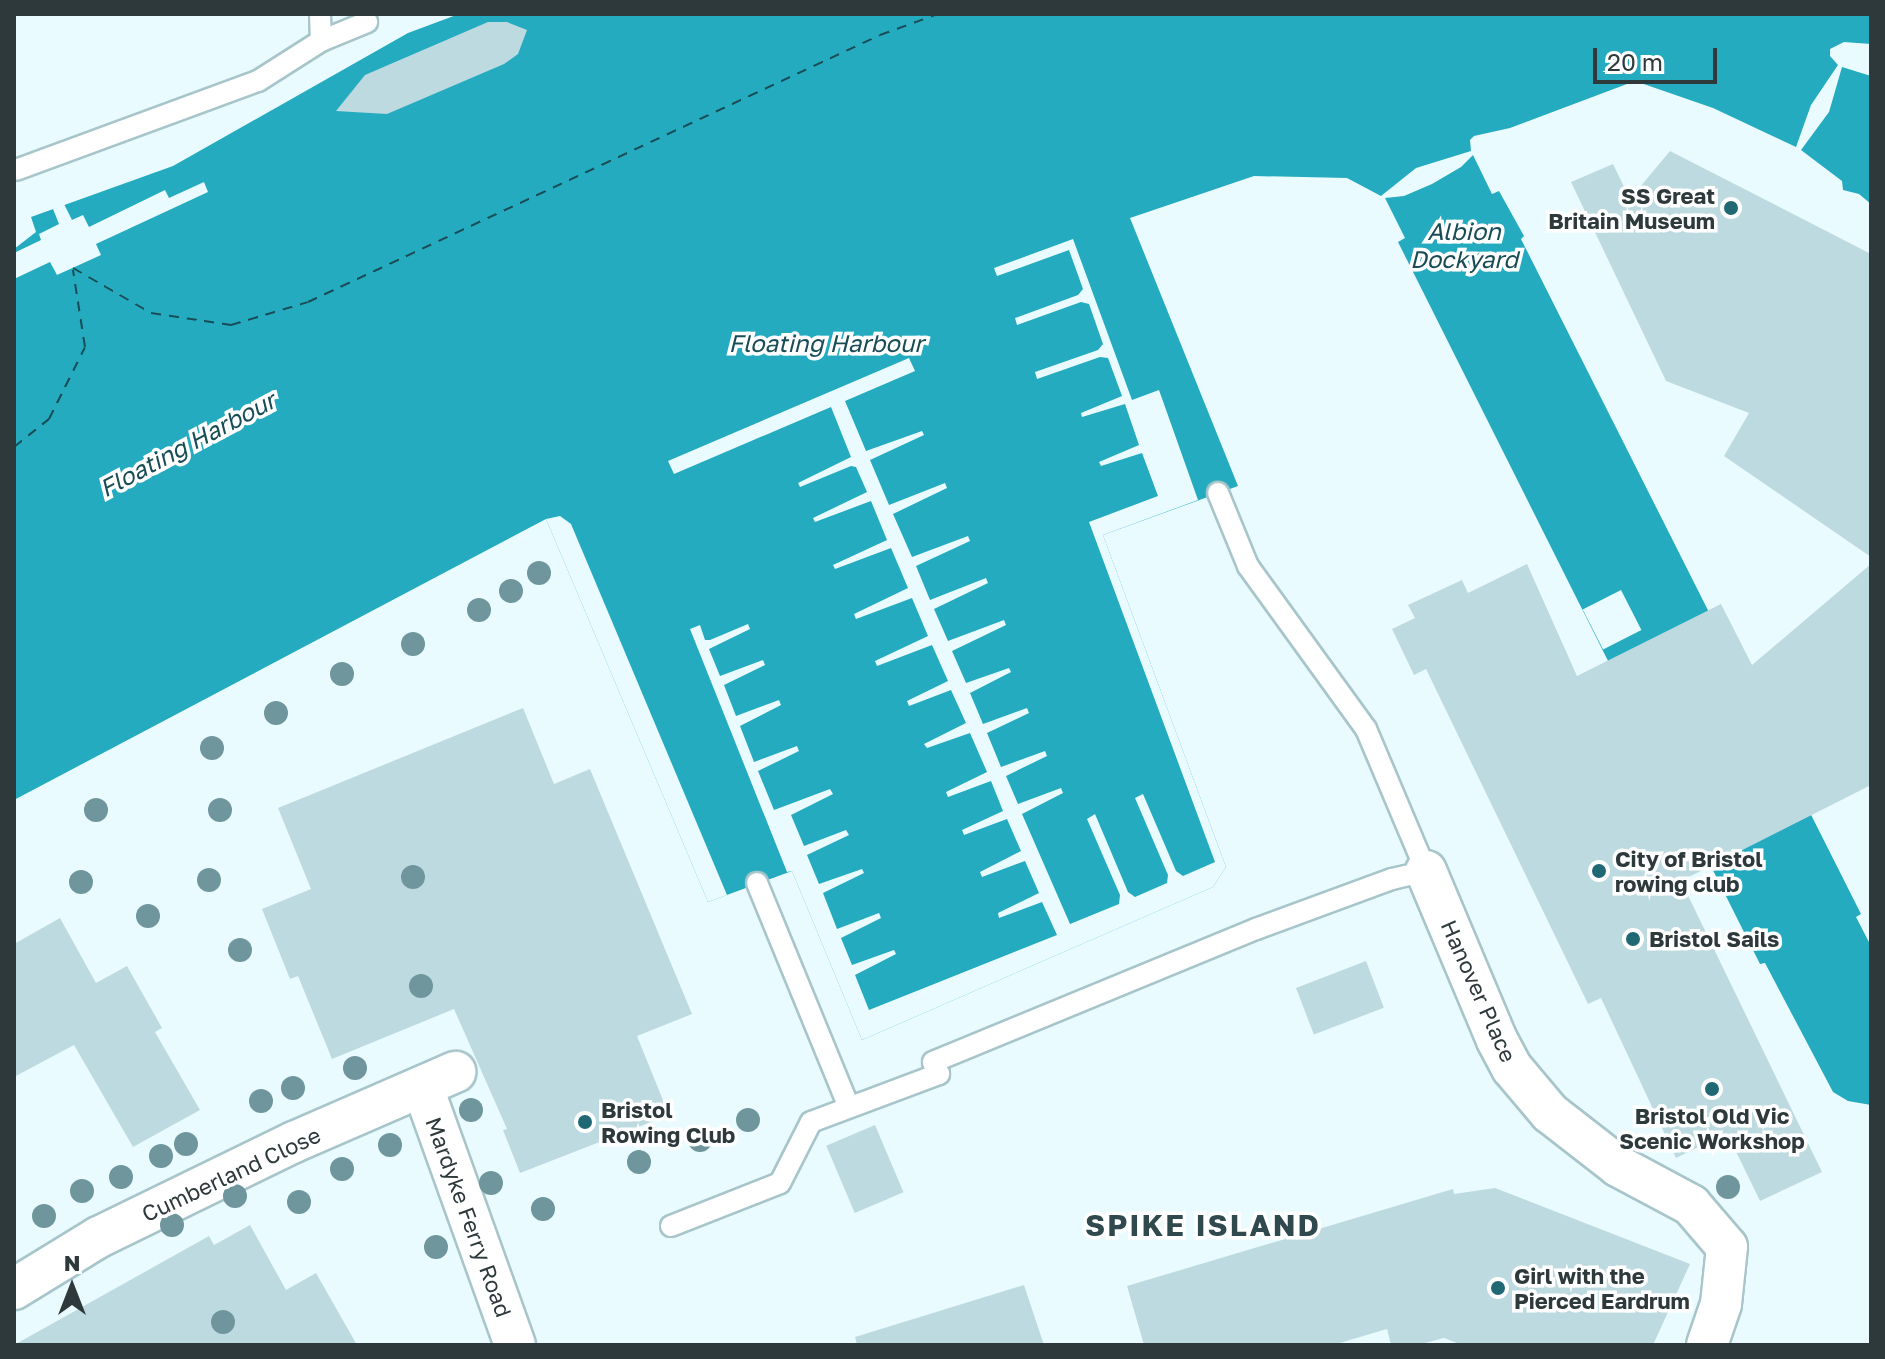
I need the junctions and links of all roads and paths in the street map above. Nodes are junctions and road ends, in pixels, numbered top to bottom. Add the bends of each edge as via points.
1 (320, 14) edge
2 (367, 22) dead end
3 (321, 41) junction
4 (16, 170) dead end
5 (1218, 493) dead end
6 (1426, 871) junction
7 (757, 883) dead end
8 (439, 1080) joint
9 (849, 1107) junction
10 (671, 1226) dead end
11 (14, 1289) edge
12 (515, 1345) edge
13 (1707, 1345) edge

1 - 3 lane
2 - 3 lane
3 - 4 lane via 258,81
5 - 6 lane via 1248,566 1366,729
6 - 9 lane via 1378,884 1152,971 933,1062 939,1074
6 - 13 street, Hanover Place via 1512,1068 1550,1113 1618,1166 1691,1205 1727,1247 1721,1304
7 - 9 lane
8 - 11 street, Cumberland Close via 294,1142 99,1237
8 - 12 street, Mardyke Ferry Road
9 - 10 lane via 811,1122 780,1183

